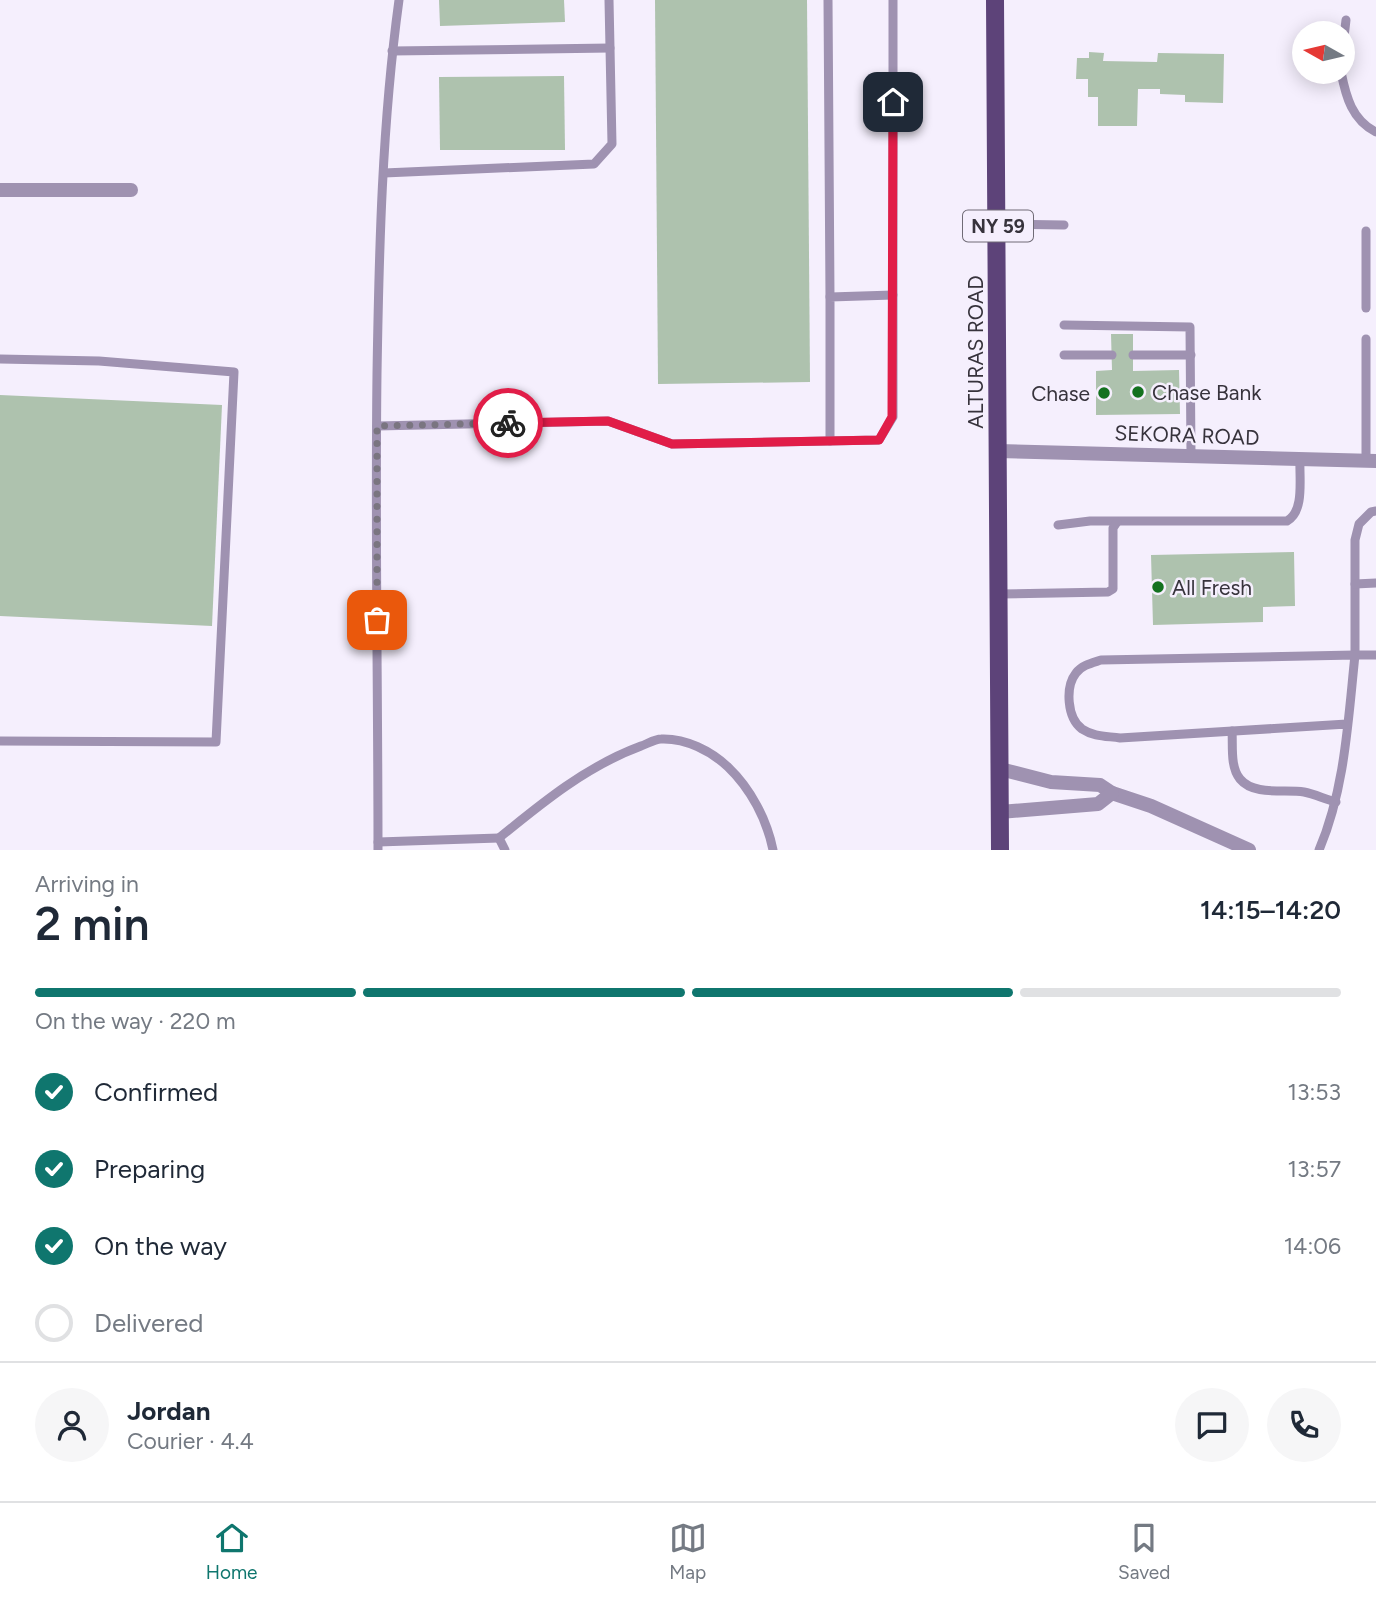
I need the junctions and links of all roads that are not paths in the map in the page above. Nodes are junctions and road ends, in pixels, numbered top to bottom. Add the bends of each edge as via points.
1 (399, 0) edge
2 (609, 0) edge
3 (828, 0) edge
4 (893, 0) edge
5 (995, 0) edge
6 (610, 48) junction
7 (392, 51) junction
8 (1345, 84) edge
9 (1376, 132) edge
10 (384, 173) junction
11 (0, 190) edge
12 (131, 190) dead end
13 (998, 224) junction
14 (1064, 225) dead end
15 (1366, 231) dead end
16 (893, 295) junction
17 (830, 298) junction
18 (1366, 308) dead end
19 (1064, 325) dead end
20 (1366, 339) dead end
21 (1064, 355) dead end
22 (1112, 355) dead end
23 (1133, 355) dead end
24 (1191, 355) junction
25 (0, 359) edge
26 (377, 426) junction
27 (830, 441) junction
28 (998, 451) junction
29 (1191, 456) junction
30 (1300, 459) junction
31 (1371, 461) edge
32 (1376, 512) edge
33 (1117, 522) junction
34 (1058, 524) dead end
35 (1376, 583) edge
36 (1355, 584) junction
37 (999, 594) junction
38 (1376, 654) edge
39 (1355, 655) junction
40 (1347, 724) junction
41 (1232, 731) junction
42 (0, 741) edge
43 (1000, 769) junction
44 (1112, 793) junction
45 (1336, 802) junction
46 (1000, 812) junction
47 (499, 838) junction
48 (378, 846) edge
49 (1004, 848) edge
50 (505, 850) edge
51 (773, 850) edge
52 (1248, 850) edge
53 (1319, 850) edge

1 - 7 lane
2 - 6 lane
3 - 17 lane
4 - 16 lane
5 - 13 main road, ALTURAS ROAD / NY 59
6 - 7 lane
6 - 10 lane via 612,144 594,164
7 - 10 lane
8 - 9 lane via 1353,112
10 - 26 lane
11 - 12 street
13 - 14 lane
13 - 28 main road, ALTURAS ROAD / NY 59
15 - 18 lane
16 - 17 lane
16 - 27 lane via 892,417 879,440
17 - 27 lane
19 - 24 lane via 1190,327
20 - 31 lane
21 - 22 lane
23 - 24 lane
24 - 29 lane
25 - 42 lane via 234,372 216,742
26 - 27 lane via 608,421 672,444
26 - 48 lane
28 - 29 street, SEKORA ROAD
28 - 37 main road, NY 59
29 - 30 street, SEKORA ROAD
30 - 31 street, SEKORA ROAD
30 - 33 lane via 1298,509 1287,521
32 - 36 lane via 1359,524
33 - 34 lane
33 - 37 lane via 1113,528 1113,589
35 - 36 lane
36 - 39 lane
37 - 43 main road, NY 59
38 - 39 lane
39 - 40 lane
39 - 41 lane via 1101,660 1076,673 1069,688 1071,710 1079,727 1093,735 1120,738
40 - 41 lane
40 - 45 lane
41 - 45 lane via 1234,765 1247,785 1304,792
43 - 44 street via 1051,782 1100,785
43 - 46 main road, NY 59
44 - 46 street via 1098,804
44 - 52 street
45 - 53 lane
46 - 49 main road, NY 59
47 - 48 lane
47 - 50 lane
47 - 51 lane via 582,775 660,739 692,744 716,756 742,781 769,830

